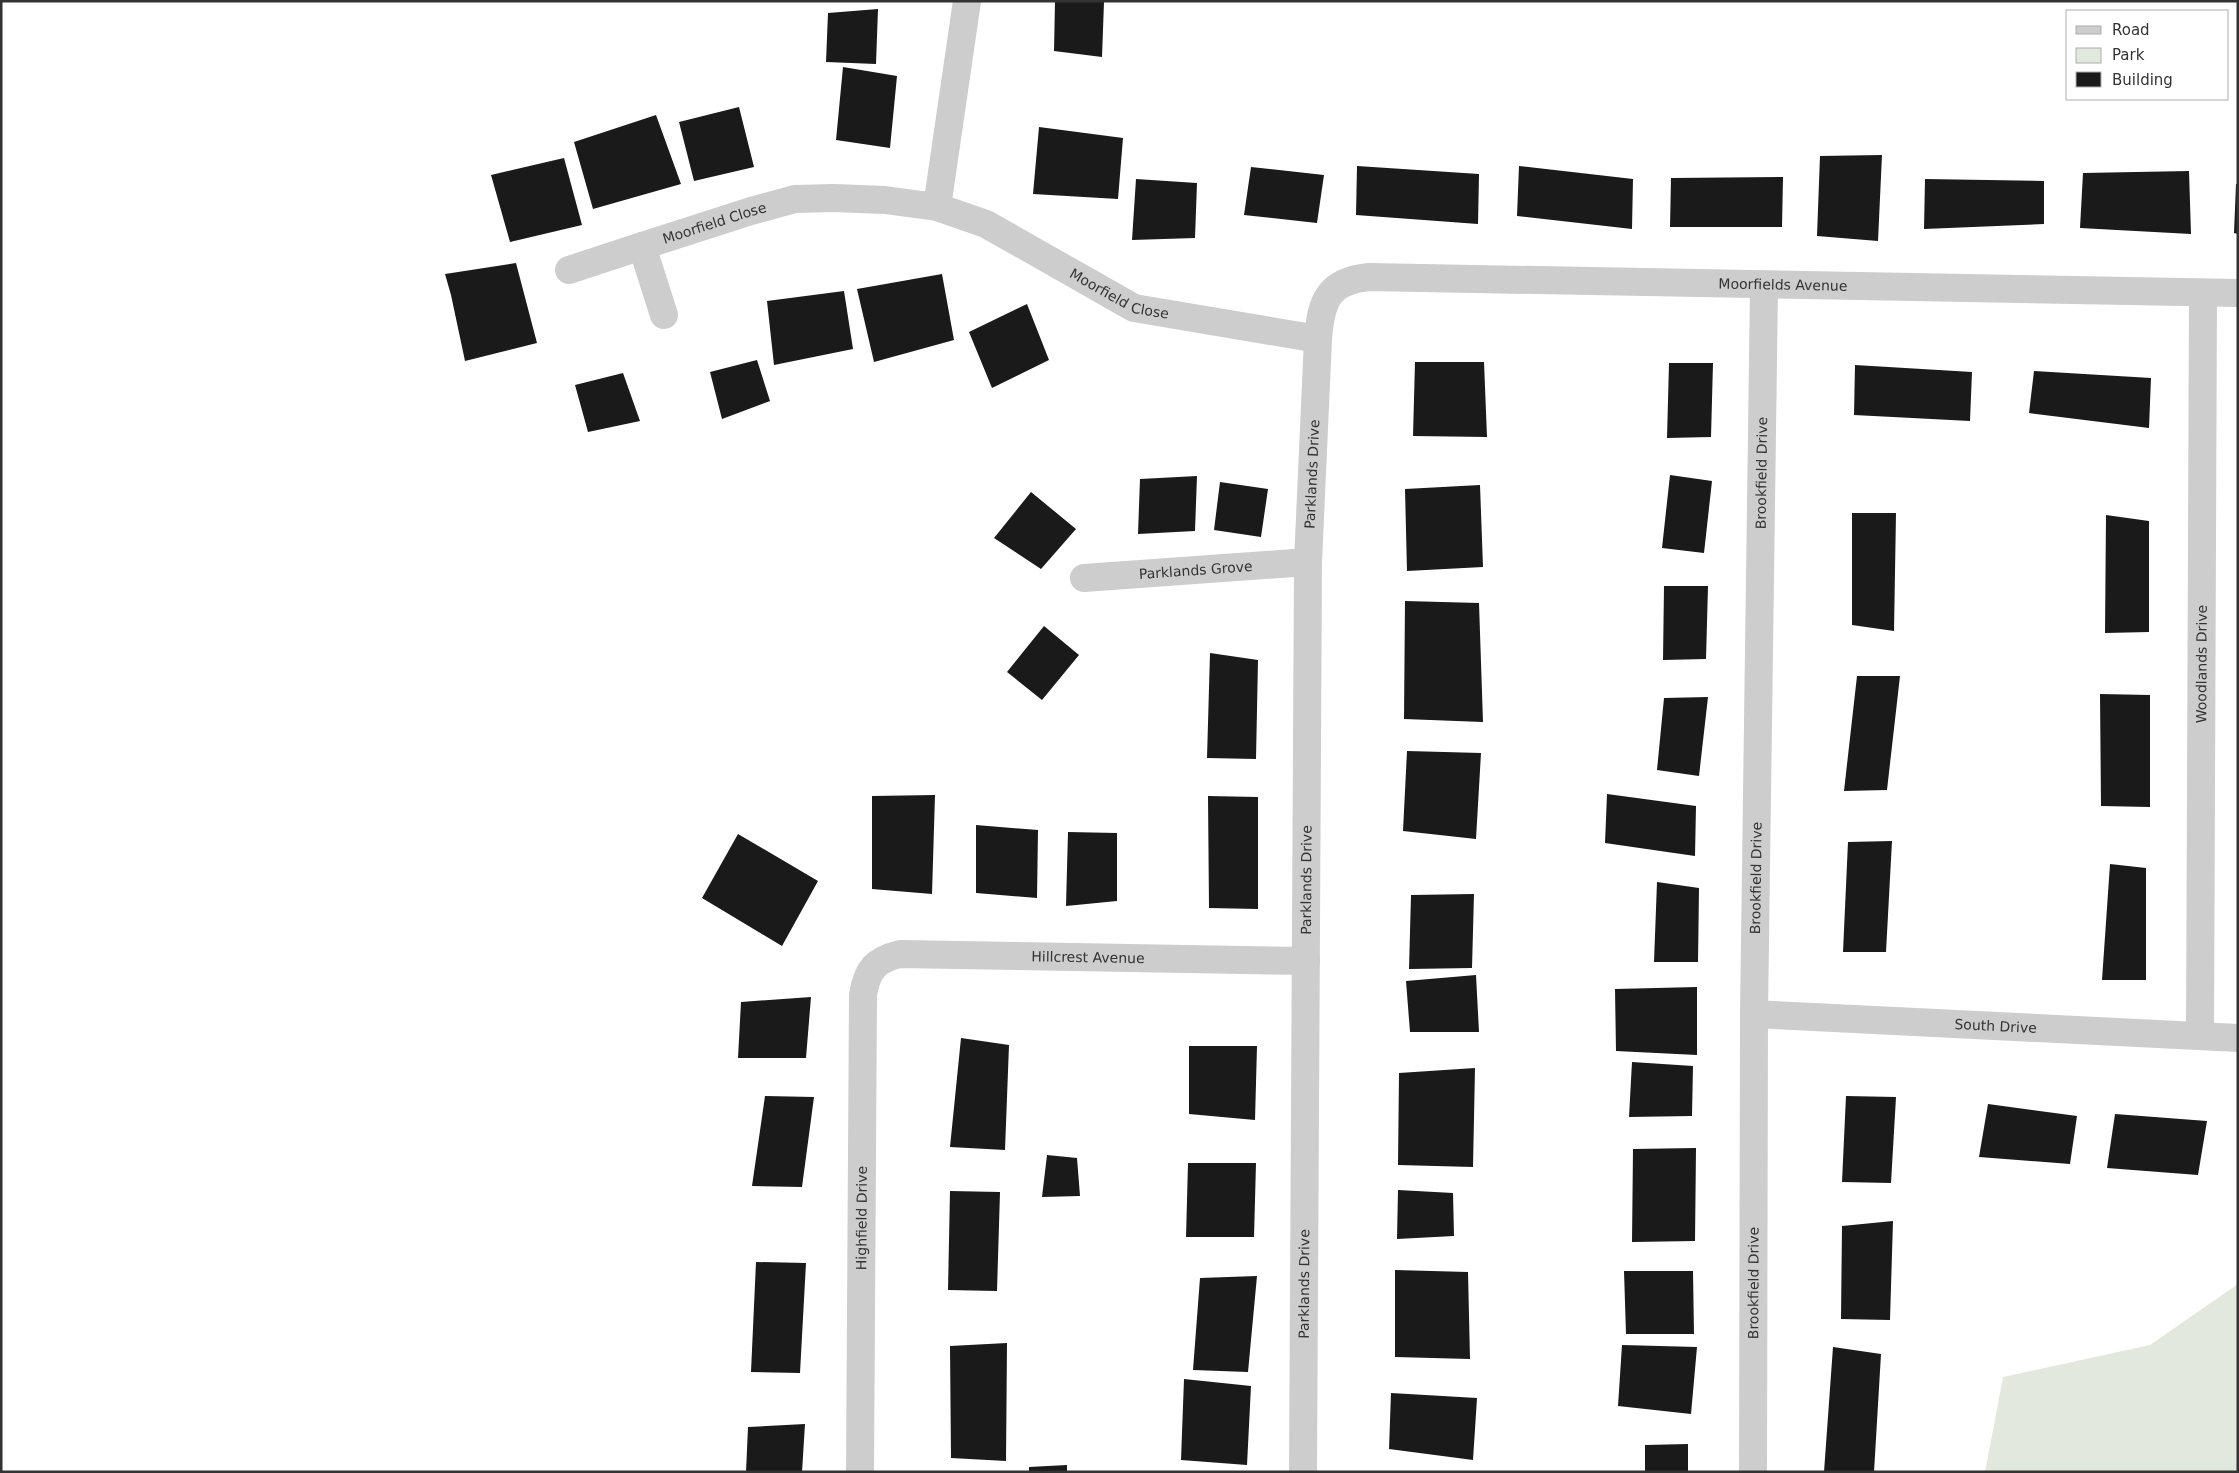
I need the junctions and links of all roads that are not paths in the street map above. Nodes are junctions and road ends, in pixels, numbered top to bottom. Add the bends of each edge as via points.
1 (967, 1) edge
2 (936, 207) junction
3 (642, 246) junction
4 (569, 270) dead end
5 (1764, 286) junction
6 (1331, 292) joint
7 (2203, 293) junction
8 (2238, 293) edge
9 (664, 314) dead end
10 (1318, 339) junction
11 (1308, 562) junction
12 (1084, 578) dead end
13 (1306, 962) junction
14 (873, 967) joint
15 (1754, 1014) junction
16 (2200, 1035) junction
17 (2238, 1038) edge
18 (860, 1472) edge
19 (1303, 1472) edge
20 (1753, 1472) edge

1 - 2 street
2 - 3 street, Moorfield Close via 885,200 795,199
2 - 10 street, Moorfield Close via 986,224 1134,308
3 - 4 street, Moorfield Close
3 - 9 street
5 - 6 street, Moorfields Avenue via 1369,277 1354,279
5 - 7 street, Moorfields Avenue
5 - 15 street, Brookfield Drive
6 - 10 street, Parklands Drive via 1320,314
7 - 8 street, Moorfields Avenue
7 - 16 street, Woodlands Drive
10 - 11 street, Parklands Drive
11 - 12 street, Parklands Grove
11 - 13 street, Parklands Drive
13 - 14 street, Hillcrest Avenue via 900,954 885,958
13 - 19 street, Parklands Drive
14 - 18 street, Highfield Drive via 862,995
15 - 16 street, South Drive
15 - 20 street, Brookfield Drive
16 - 17 street, South Drive

